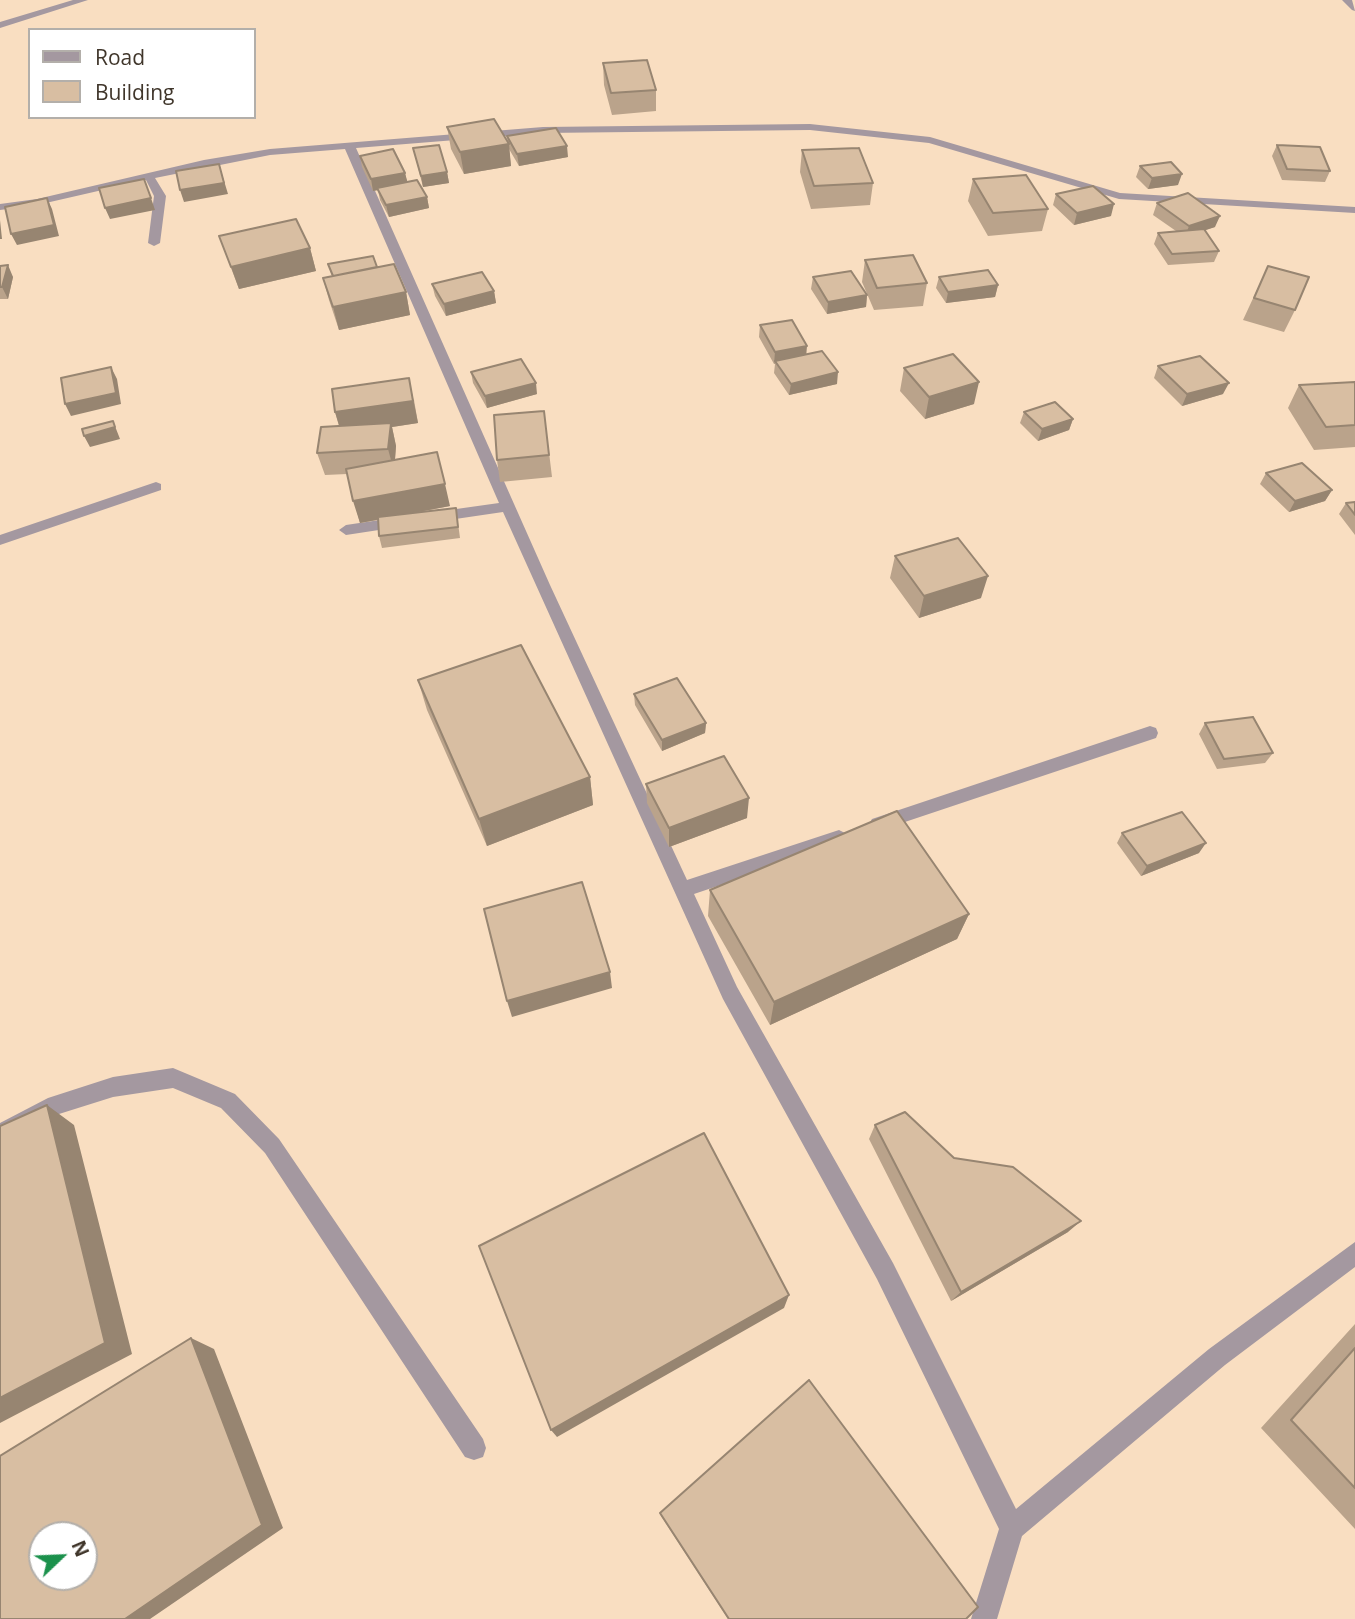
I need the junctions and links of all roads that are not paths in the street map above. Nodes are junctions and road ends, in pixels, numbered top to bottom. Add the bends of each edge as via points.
1 (82, 0) edge
2 (1346, 0) edge
3 (1355, 8) edge
4 (0, 24) edge
5 (349, 145) junction
6 (149, 176) junction
7 (0, 207) edge
8 (1352, 209) edge
9 (1355, 223) edge
10 (154, 243) dead end
11 (156, 487) dead end
12 (508, 506) junction
13 (346, 530) dead end
14 (0, 540) edge
15 (1150, 733) dead end
16 (682, 890) junction
17 (0, 1134) edge
18 (1355, 1253) edge
19 (474, 1448) dead end
20 (1012, 1528) junction
21 (984, 1619) edge

1 - 4 street
2 - 3 street
5 - 6 street via 270,152
5 - 8 street via 542,131 810,127 930,141 1119,195
5 - 12 street
6 - 7 street
6 - 10 street via 160,196
8 - 9 street
11 - 14 street
12 - 13 street
12 - 16 street
15 - 16 street
16 - 20 street via 730,993 884,1272
17 - 19 street via 55,1105 113,1087 173,1078 228,1101 272,1146
18 - 20 street via 1217,1357
20 - 21 street

